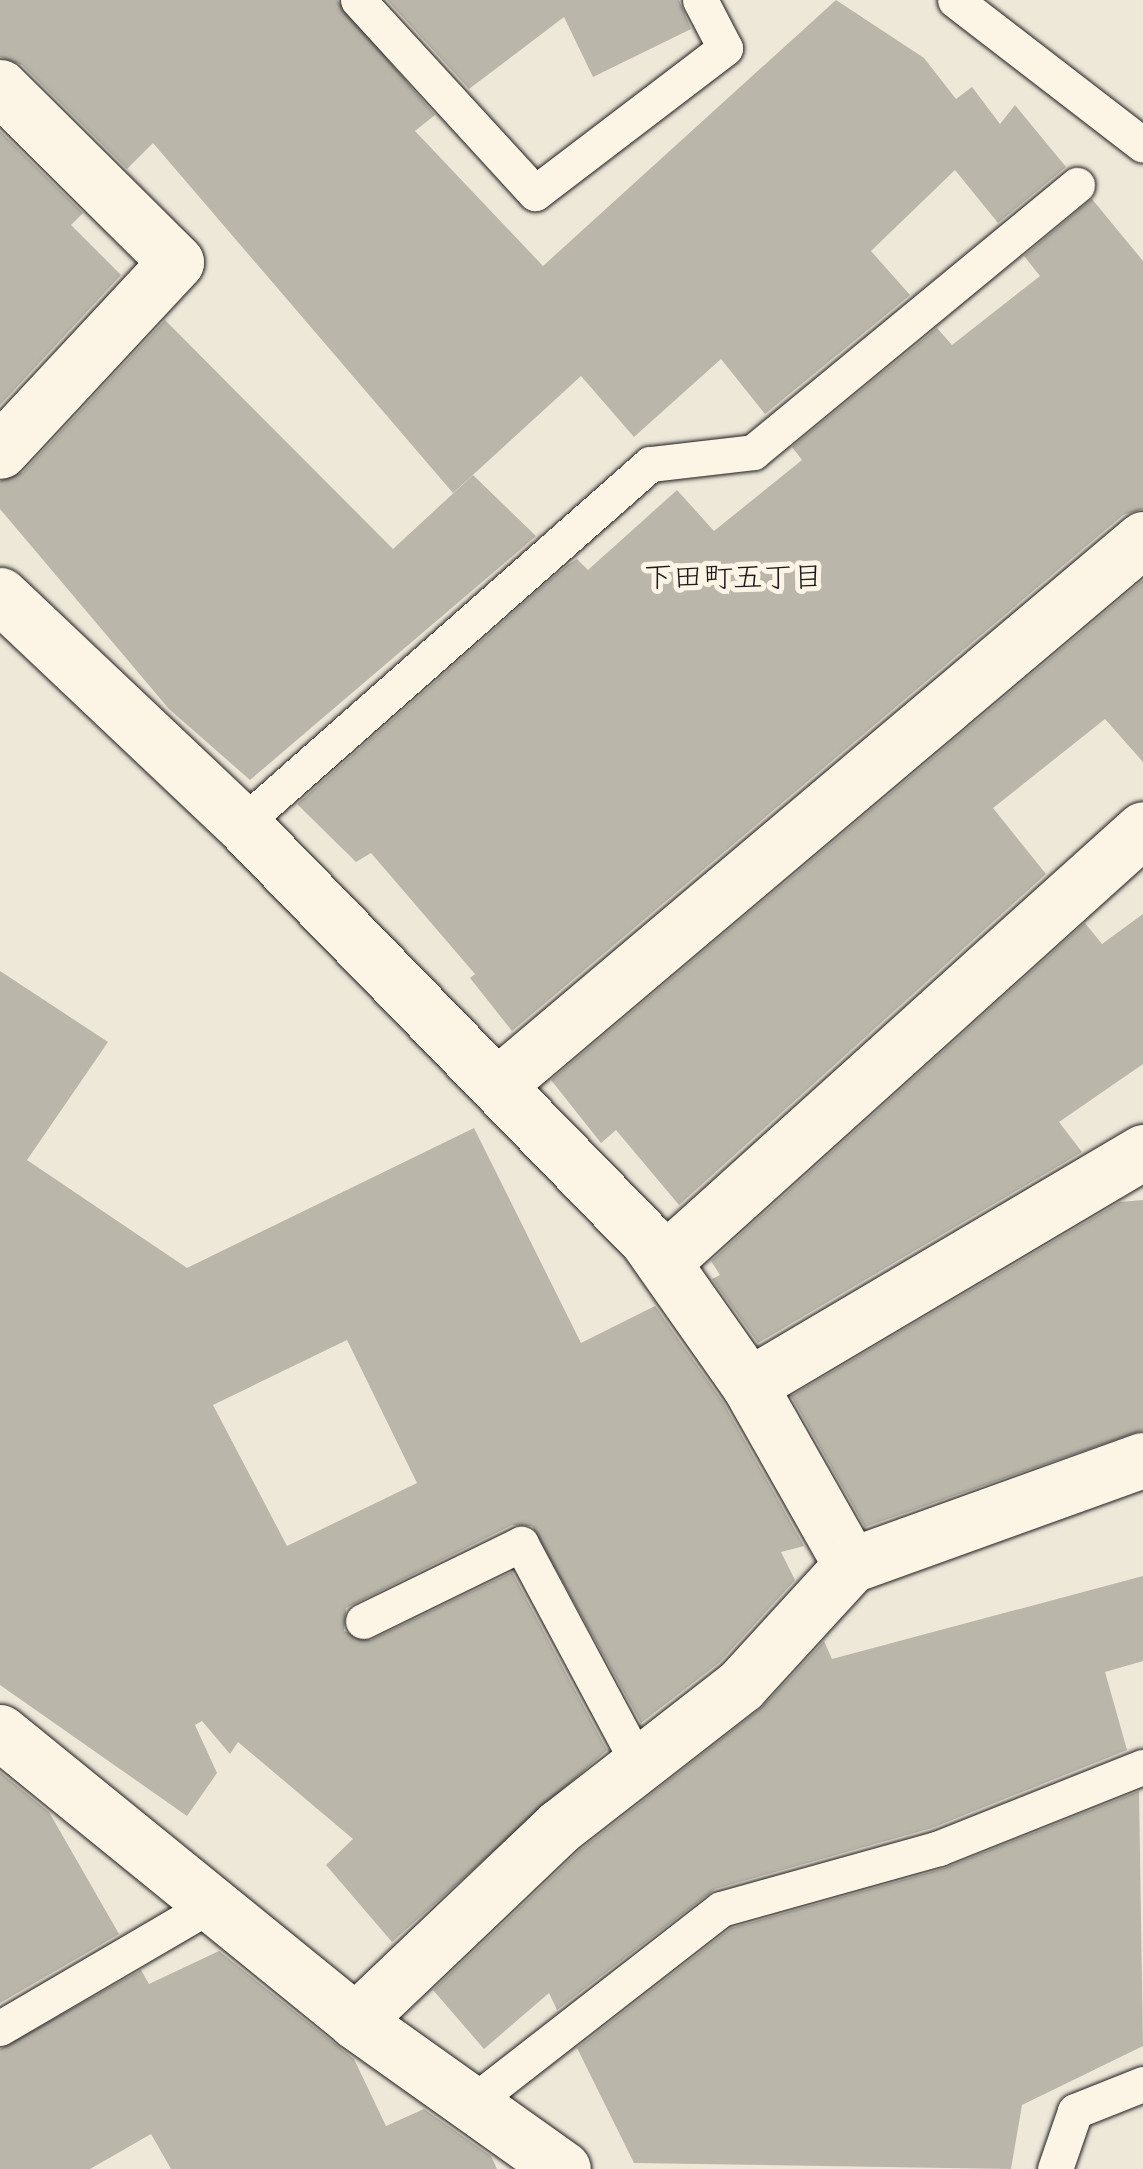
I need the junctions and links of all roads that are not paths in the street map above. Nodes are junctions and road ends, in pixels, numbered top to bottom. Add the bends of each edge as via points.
1 (358, 0) edge
2 (700, 0) edge
3 (955, 0) edge
4 (0, 87) edge
5 (1143, 145) edge
6 (1077, 185) dead end
7 (0, 451) edge
8 (1143, 539) edge
9 (0, 595) edge
10 (242, 824) junction
11 (1143, 829) edge
12 (497, 1085) junction
13 (1143, 1152) edge
14 (663, 1262) junction
15 (749, 1385) junction
16 (1143, 1460) edge
17 (852, 1565) junction
18 (363, 1621) dead end
19 (0, 1732) edge
20 (639, 1764) junction
21 (1143, 1768) edge
22 (212, 1904) junction
23 (355, 2021) junction
24 (0, 2028) edge
25 (1143, 2084) edge
26 (473, 2102) junction
27 (563, 2169) edge
28 (1055, 2169) edge

1 - 2 lane via 534,193 725,48
3 - 5 lane
4 - 7 street via 176,262
6 - 10 lane via 753,452 650,464
8 - 12 street
9 - 10 street
10 - 12 street
11 - 14 street
12 - 14 street
13 - 15 street
14 - 15 street
15 - 17 street
16 - 17 street
17 - 20 street via 741,1685
18 - 20 lane via 522,1544
19 - 22 street
20 - 23 street via 560,1826
21 - 26 lane via 939,1848 721,1909
22 - 23 street
22 - 24 lane
23 - 26 street
25 - 28 lane via 1076,2111
26 - 27 street

